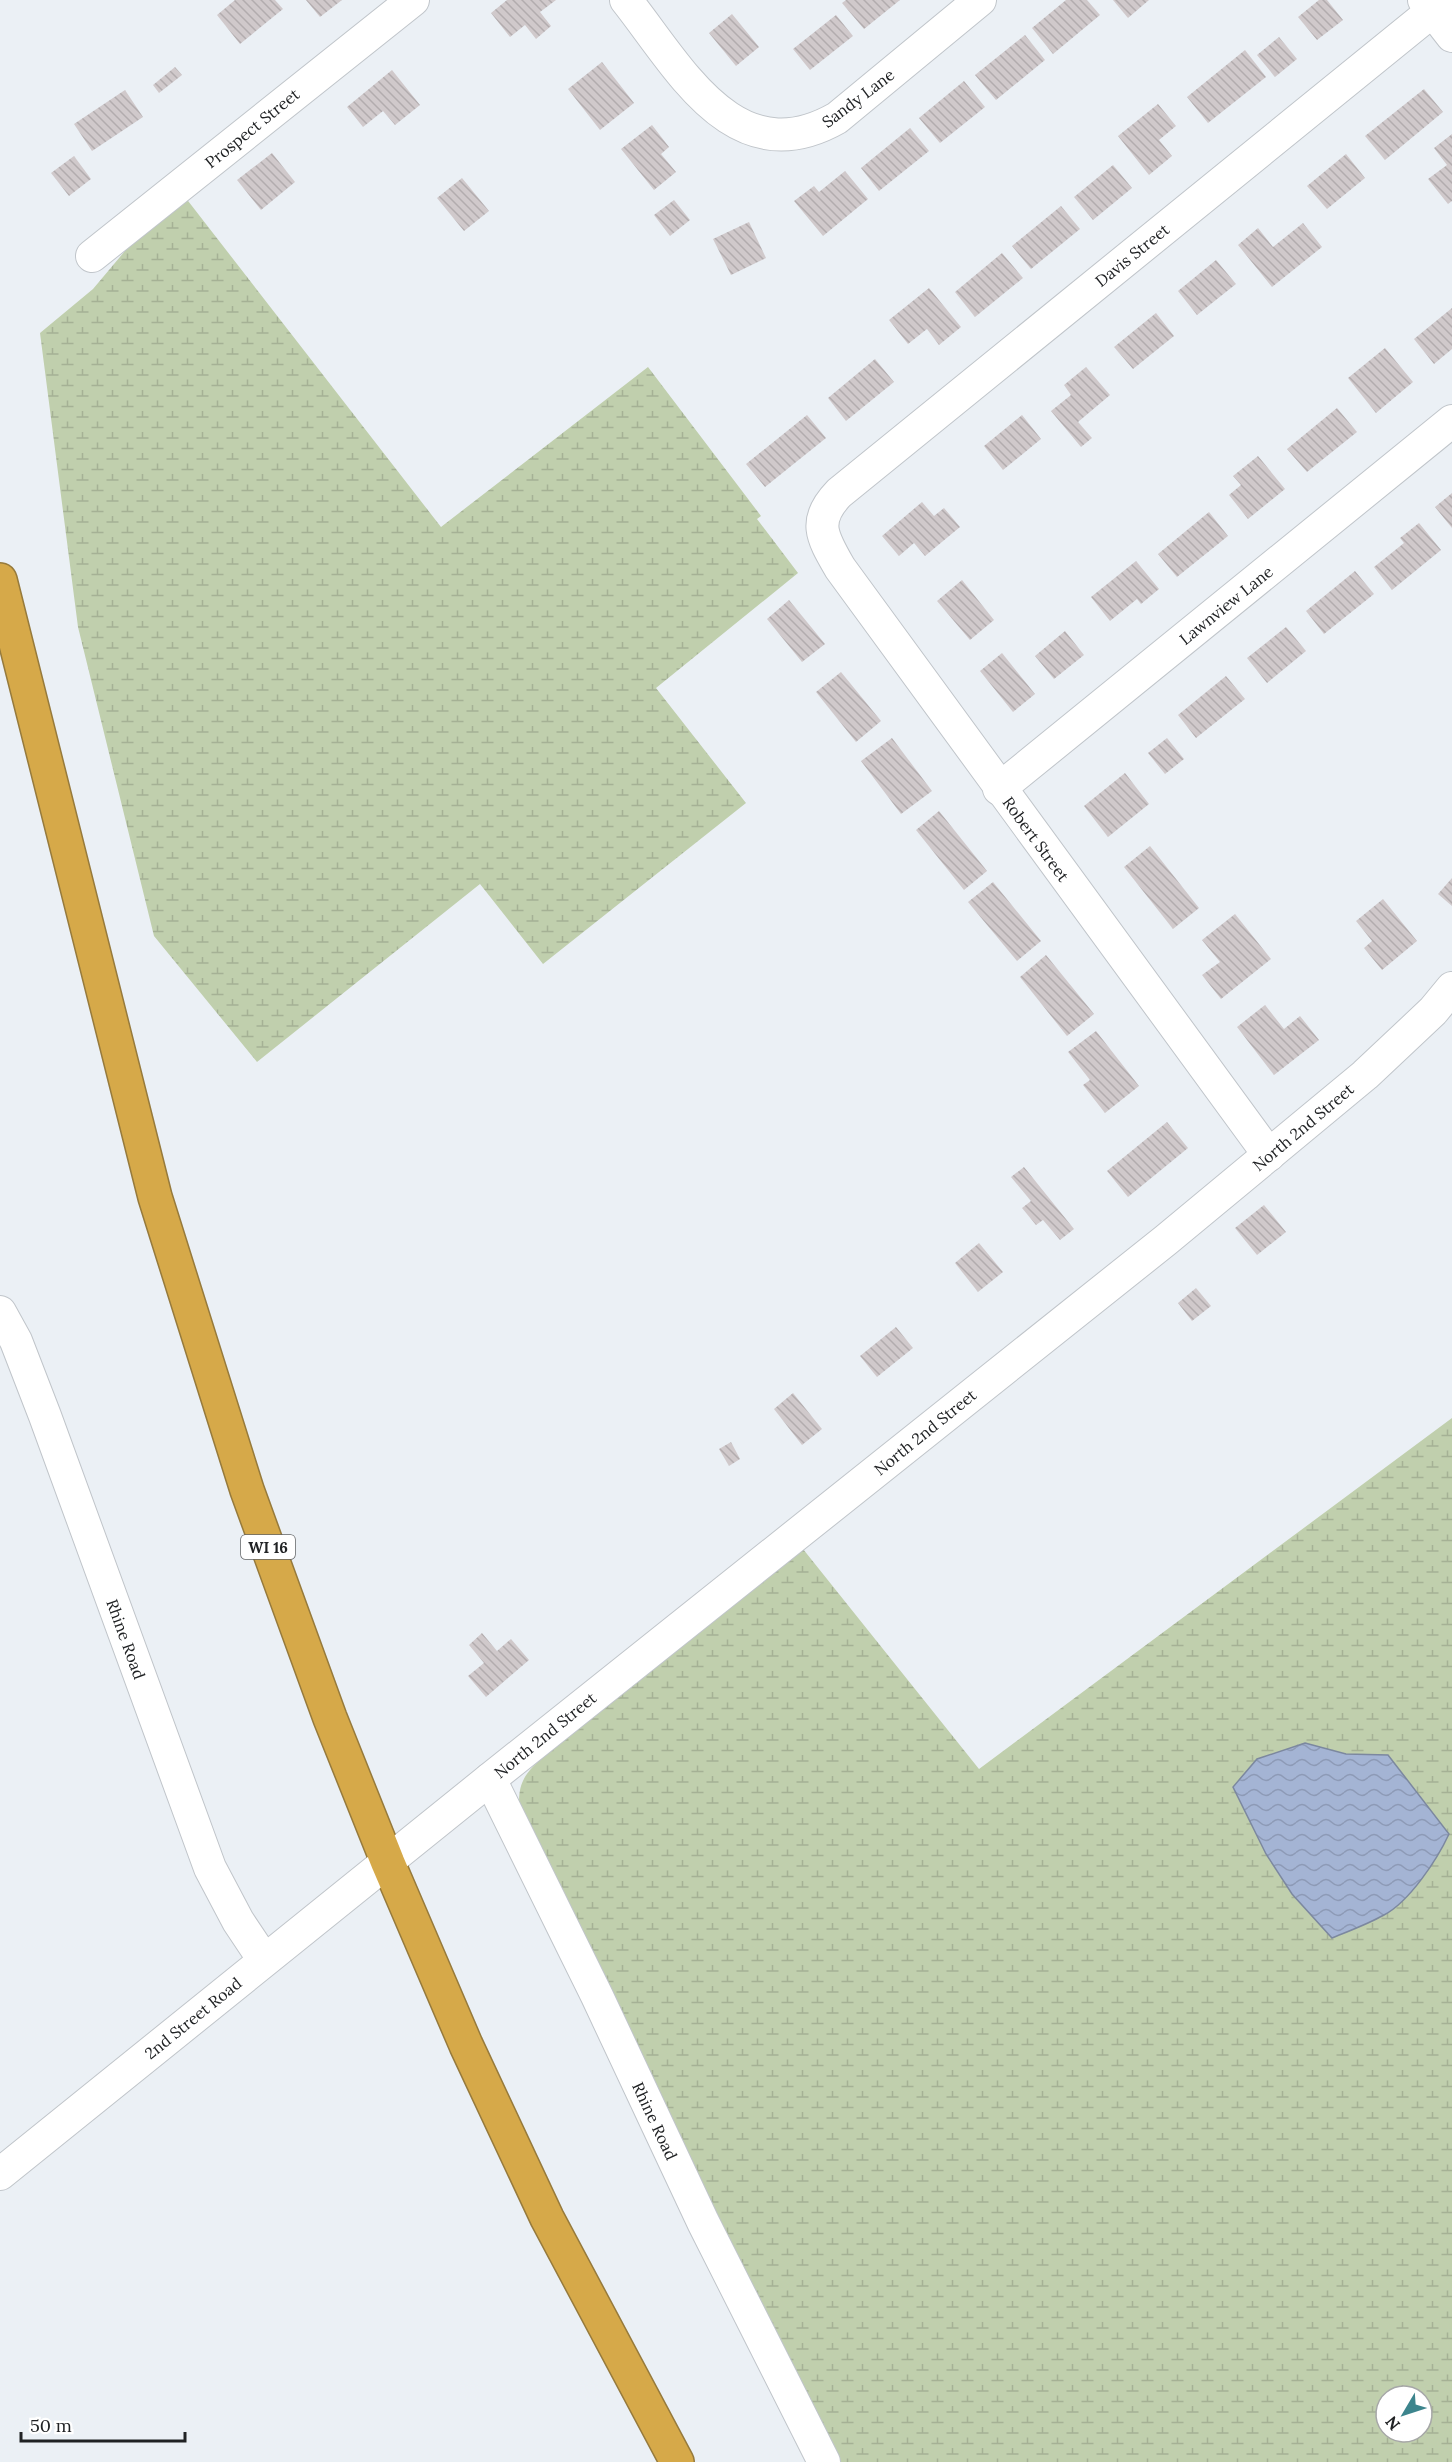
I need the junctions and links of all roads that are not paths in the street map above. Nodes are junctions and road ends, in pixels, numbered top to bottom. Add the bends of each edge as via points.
1 (413, 0) edge
2 (626, 0) edge
3 (980, 0) edge
4 (1434, 4) edge
5 (1452, 36) edge
6 (92, 256) dead end
7 (1452, 421) edge
8 (822, 514) joint
9 (0, 580) edge
10 (999, 789) junction
11 (1452, 988) edge
12 (1269, 1155) junction
13 (0, 1312) edge
14 (490, 1779) junction
15 (388, 1863) junction
16 (264, 1960) junction
17 (0, 2174) edge
18 (677, 2462) edge
19 (824, 2462) edge

1 - 6 street, Prospect Street
2 - 3 street, Sandy Lane via 713,109 755,131 792,134 818,128 837,118
4 - 5 street
4 - 8 street, Davis Street via 839,493
7 - 10 street, Lawnview Lane
8 - 10 street, Robert Street via 821,525 829,549 840,568
9 - 15 highway, WI 16 via 155,1197 247,1490
10 - 12 street, Robert Street
11 - 12 street, North 2nd Street via 1365,1075
12 - 14 street, North 2nd Street
13 - 16 street, Rhine Road via 16,1341 45,1416 210,1868
14 - 15 street, North 2nd Street
14 - 19 street, Rhine Road via 703,2222
15 - 16 street, 2nd Street Road
15 - 18 highway, WI 16 via 466,2045 547,2218
16 - 17 street, 2nd Street Road

